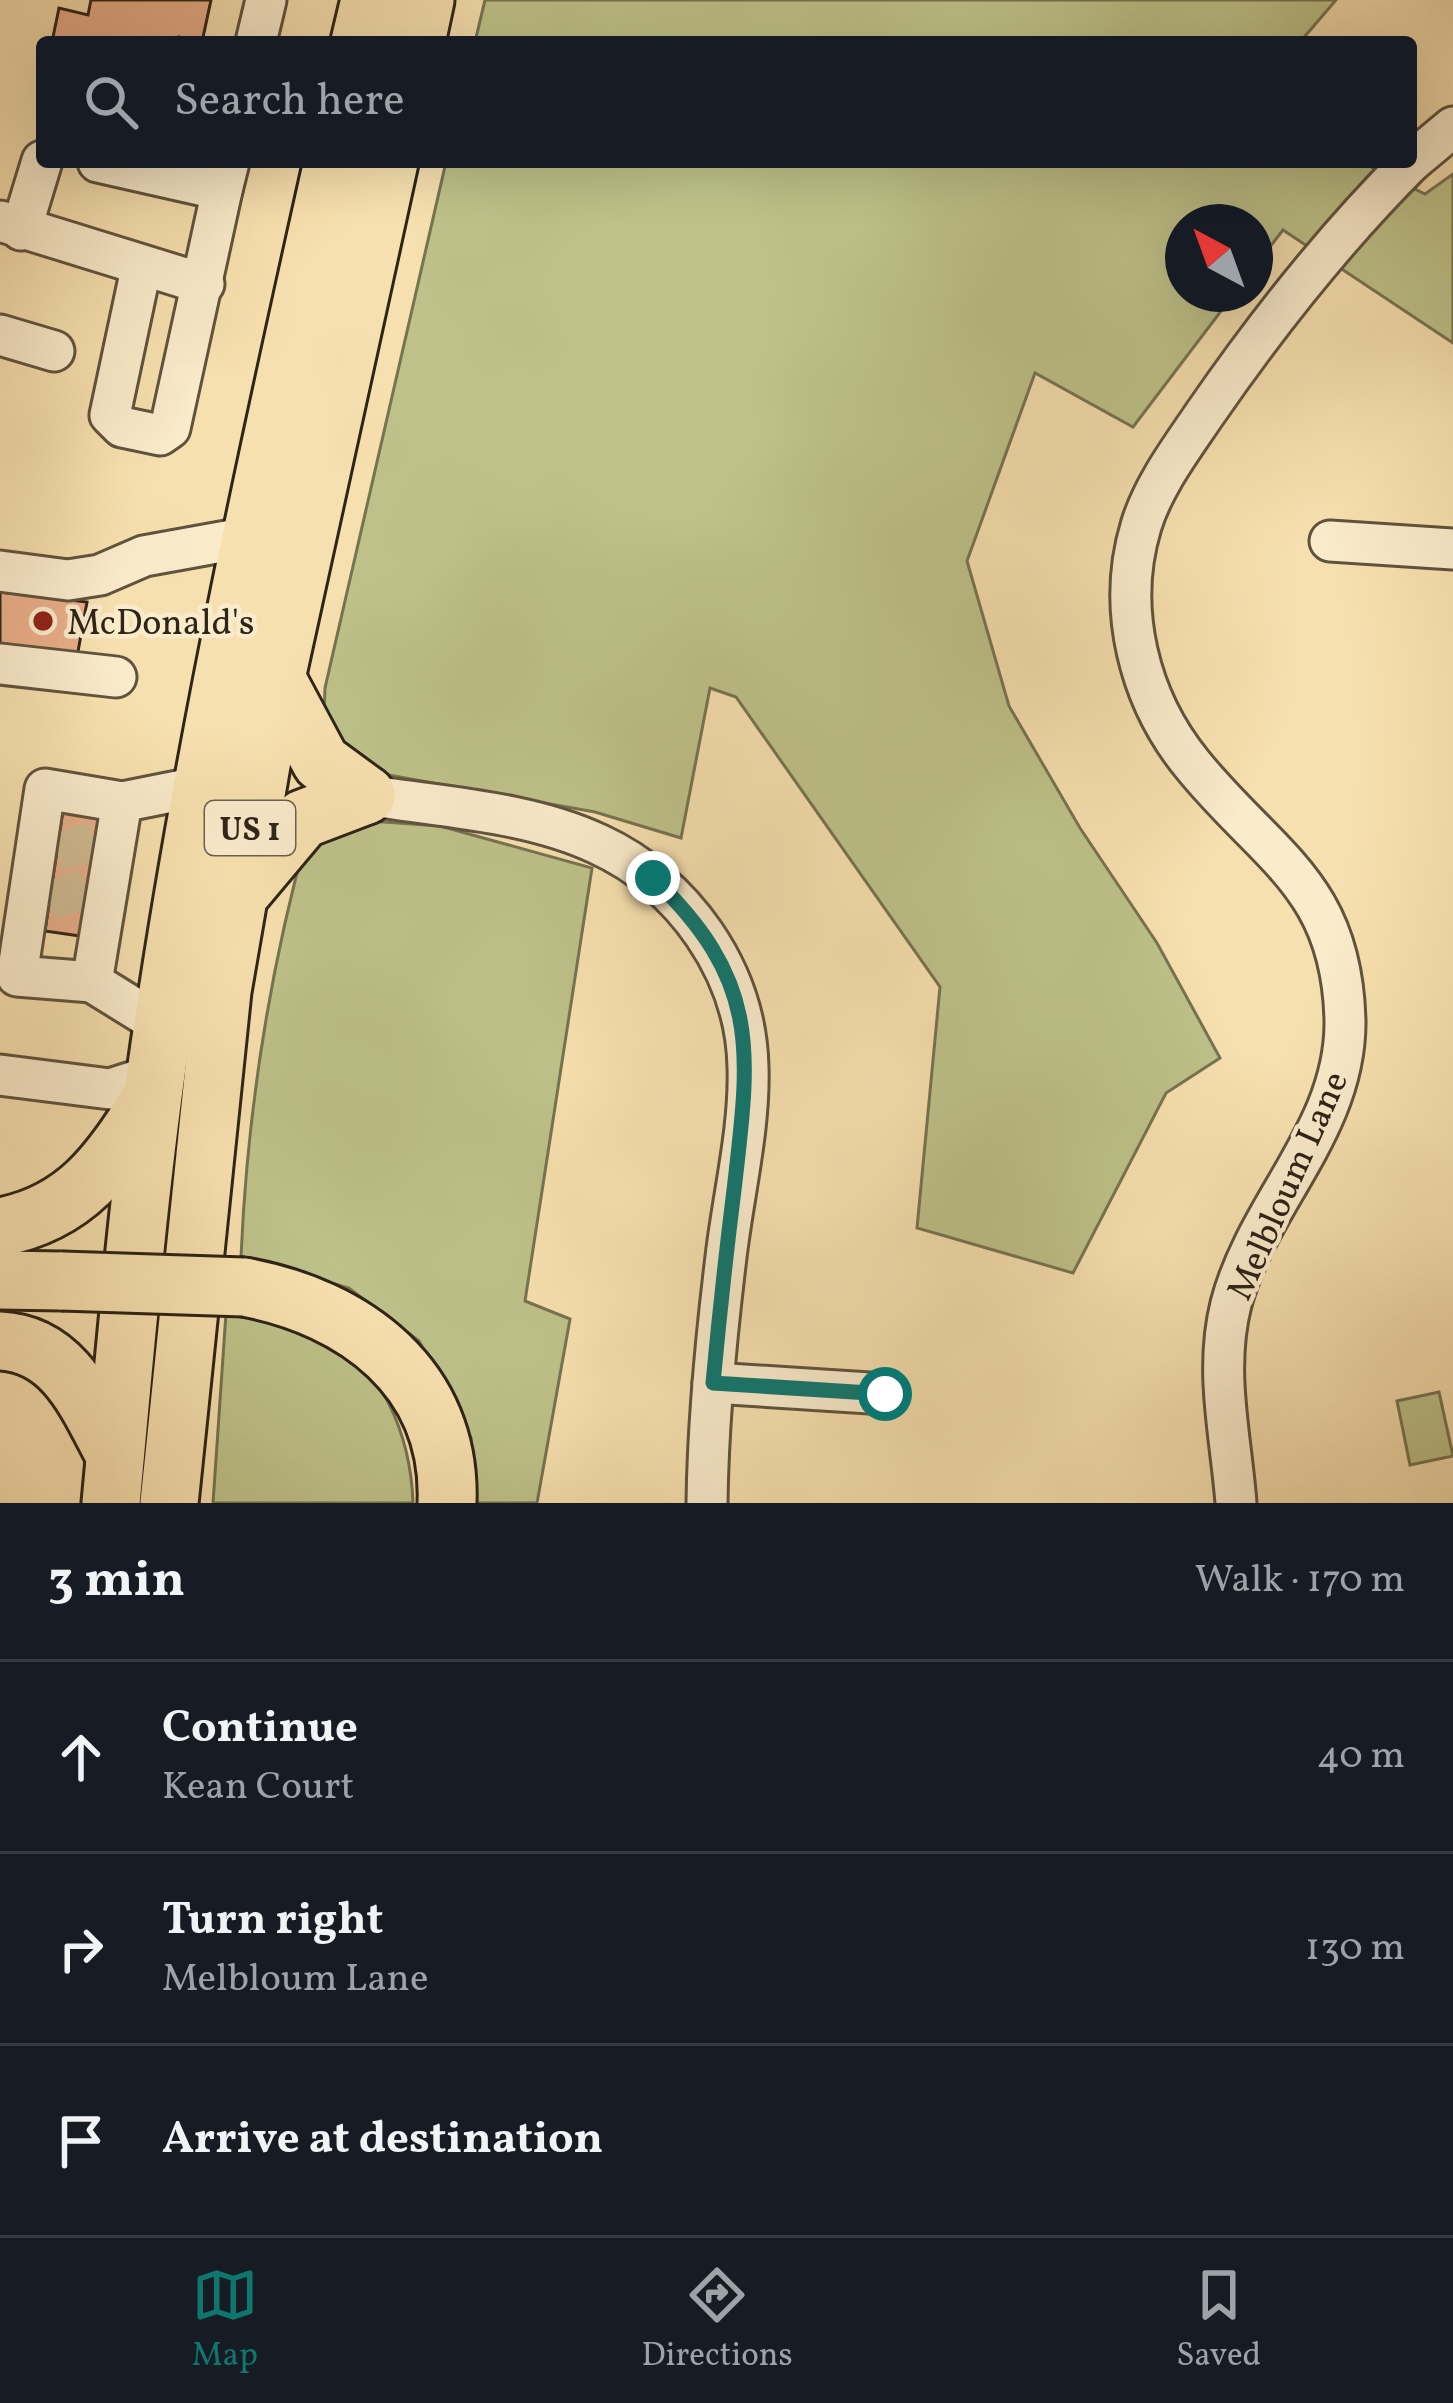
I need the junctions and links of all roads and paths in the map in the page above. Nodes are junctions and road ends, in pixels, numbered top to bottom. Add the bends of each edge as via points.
1 (266, 0) edge
2 (370, 0) edge
3 (425, 0) edge
4 (257, 36) edge
5 (361, 36) edge
6 (417, 36) edge
7 (1453, 127) edge
8 (1417, 157) edge
9 (39, 168) edge
10 (153, 168) edge
11 (332, 168) edge
12 (387, 168) edge
13 (1405, 168) edge
14 (226, 176) edge
15 (10, 226) edge
16 (141, 269) junction
17 (204, 284) junction
18 (0, 335) edge
19 (54, 351) dead end
20 (249, 537) junction
21 (1330, 541) dead end
22 (1453, 550) edge
23 (0, 572) edge
24 (0, 664) edge
25 (116, 677) dead end
26 (276, 678) junction
27 (202, 786) junction
28 (366, 795) junction
29 (111, 826) junction
30 (239, 896) junction
31 (92, 982) junction
32 (158, 1065) junction
33 (0, 1075) edge
34 (0, 1227) edge
35 (0, 1280) edge
36 (0, 1341) edge
37 (713, 1383) junction
38 (885, 1394) dead end
39 (113, 1479) edge
40 (169, 1503) edge
41 (447, 1503) edge
42 (707, 1503) edge
43 (1236, 1503) edge

1 - 4 street
2 - 5 highway
3 - 6 highway
7 - 8 street, Melbloum Lane
9 - 15 street
10 - 14 street
11 - 20 highway, US 1
12 - 26 highway, US 1
13 - 43 street, Melbloum Lane via 1253,344 1171,465 1141,526 1133,587 1134,652 1156,715 1194,767 1300,875 1335,941 1345,1018 1331,1101 1248,1255 1230,1307 1222,1393
14 - 17 street
15 - 16 street
16 - 17 street
16 - 17 street via 110,406 122,427 160,435 170,428
18 - 19 street
20 - 23 street via 68,580
20 - 27 highway, US 1
21 - 22 street
24 - 25 street
26 - 28 highway via 321,762
26 - 30 highway, US 1
27 - 29 street
27 - 32 highway, US 1
28 - 30 highway via 303,819
28 - 37 street via 492,815 598,844 681,904 723,964 748,1069
29 - 31 street
29 - 31 street via 45,789 38,904 17,976
30 - 40 highway, US 1 via 210,1086
31 - 32 street
32 - 33 street via 110,1089
32 - 34 highway via 109,1165 82,1193
32 - 39 highway, US 1
35 - 41 highway, bridge via 244,1287 340,1315 372,1338 423,1403
36 - 39 highway via 43,1352 66,1370
37 - 38 street
37 - 42 street

